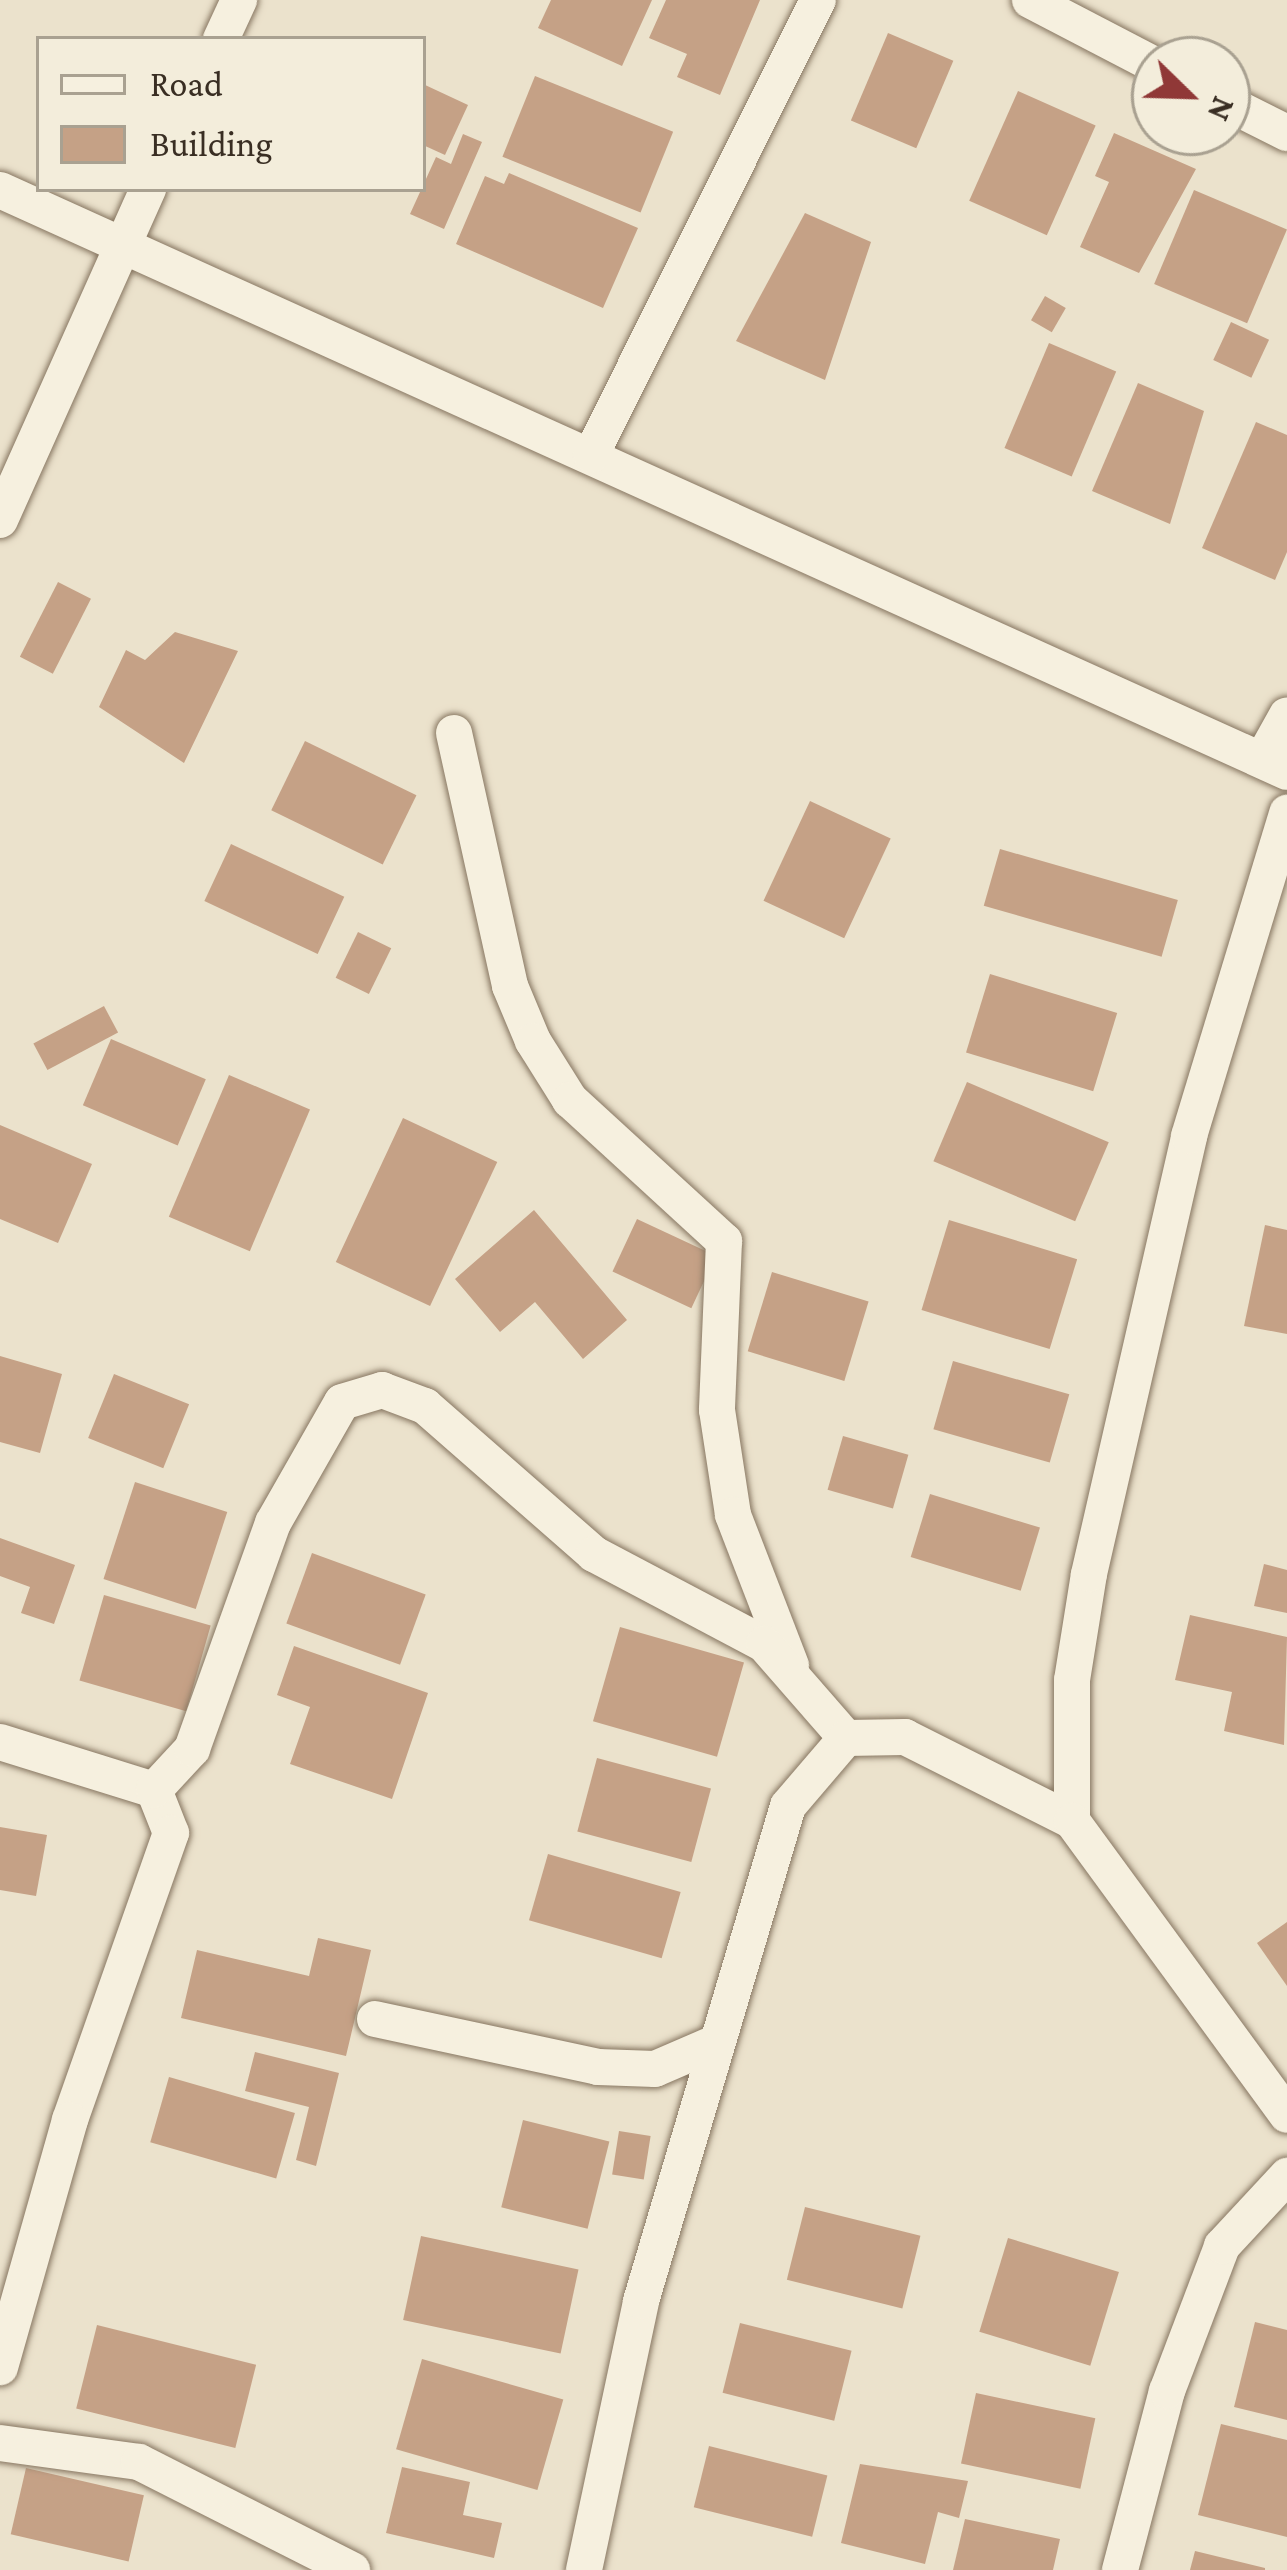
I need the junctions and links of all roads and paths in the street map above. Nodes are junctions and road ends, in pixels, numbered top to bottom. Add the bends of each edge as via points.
1 (239, 0) edge
2 (818, 0) edge
3 (1030, 0) edge
4 (221, 36) edge
5 (1131, 53) edge
6 (1251, 115) edge
7 (1287, 133) edge
8 (0, 190) edge
9 (147, 192) edge
10 (122, 244) junction
11 (591, 455) junction
12 (0, 520) edge
13 (1287, 715) edge
14 (454, 733) dead end
15 (1275, 766) edge
16 (1287, 813) edge
17 (794, 1672) junction
18 (846, 1738) junction
19 (0, 1742) edge
20 (154, 1790) junction
21 (1072, 1821) junction
22 (375, 2019) dead end
23 (713, 2044) junction
24 (1287, 2115) edge
25 (1287, 2176) edge
26 (0, 2367) edge
27 (0, 2443) edge
28 (352, 2570) edge
29 (584, 2570) edge
30 (1120, 2570) edge

1 - 4 street
2 - 11 street
3 - 5 street
6 - 7 street
8 - 10 street
9 - 10 street
10 - 11 street
10 - 12 street
11 - 15 street
13 - 15 street
14 - 17 street via 510,986 533,1041 571,1100 724,1241 717,1410 733,1515
16 - 21 street via 1190,1136 1089,1574 1072,1681
17 - 18 street
17 - 20 street via 764,1643 594,1554 425,1406 382,1390 342,1402 273,1522 192,1749
18 - 21 street via 904,1737
18 - 23 street via 788,1806
19 - 20 street
20 - 26 street via 171,1833 70,2120
21 - 24 street
22 - 23 street via 598,2067 655,2069
23 - 29 street via 641,2301
25 - 30 street via 1222,2246 1167,2391
27 - 28 street via 139,2462

